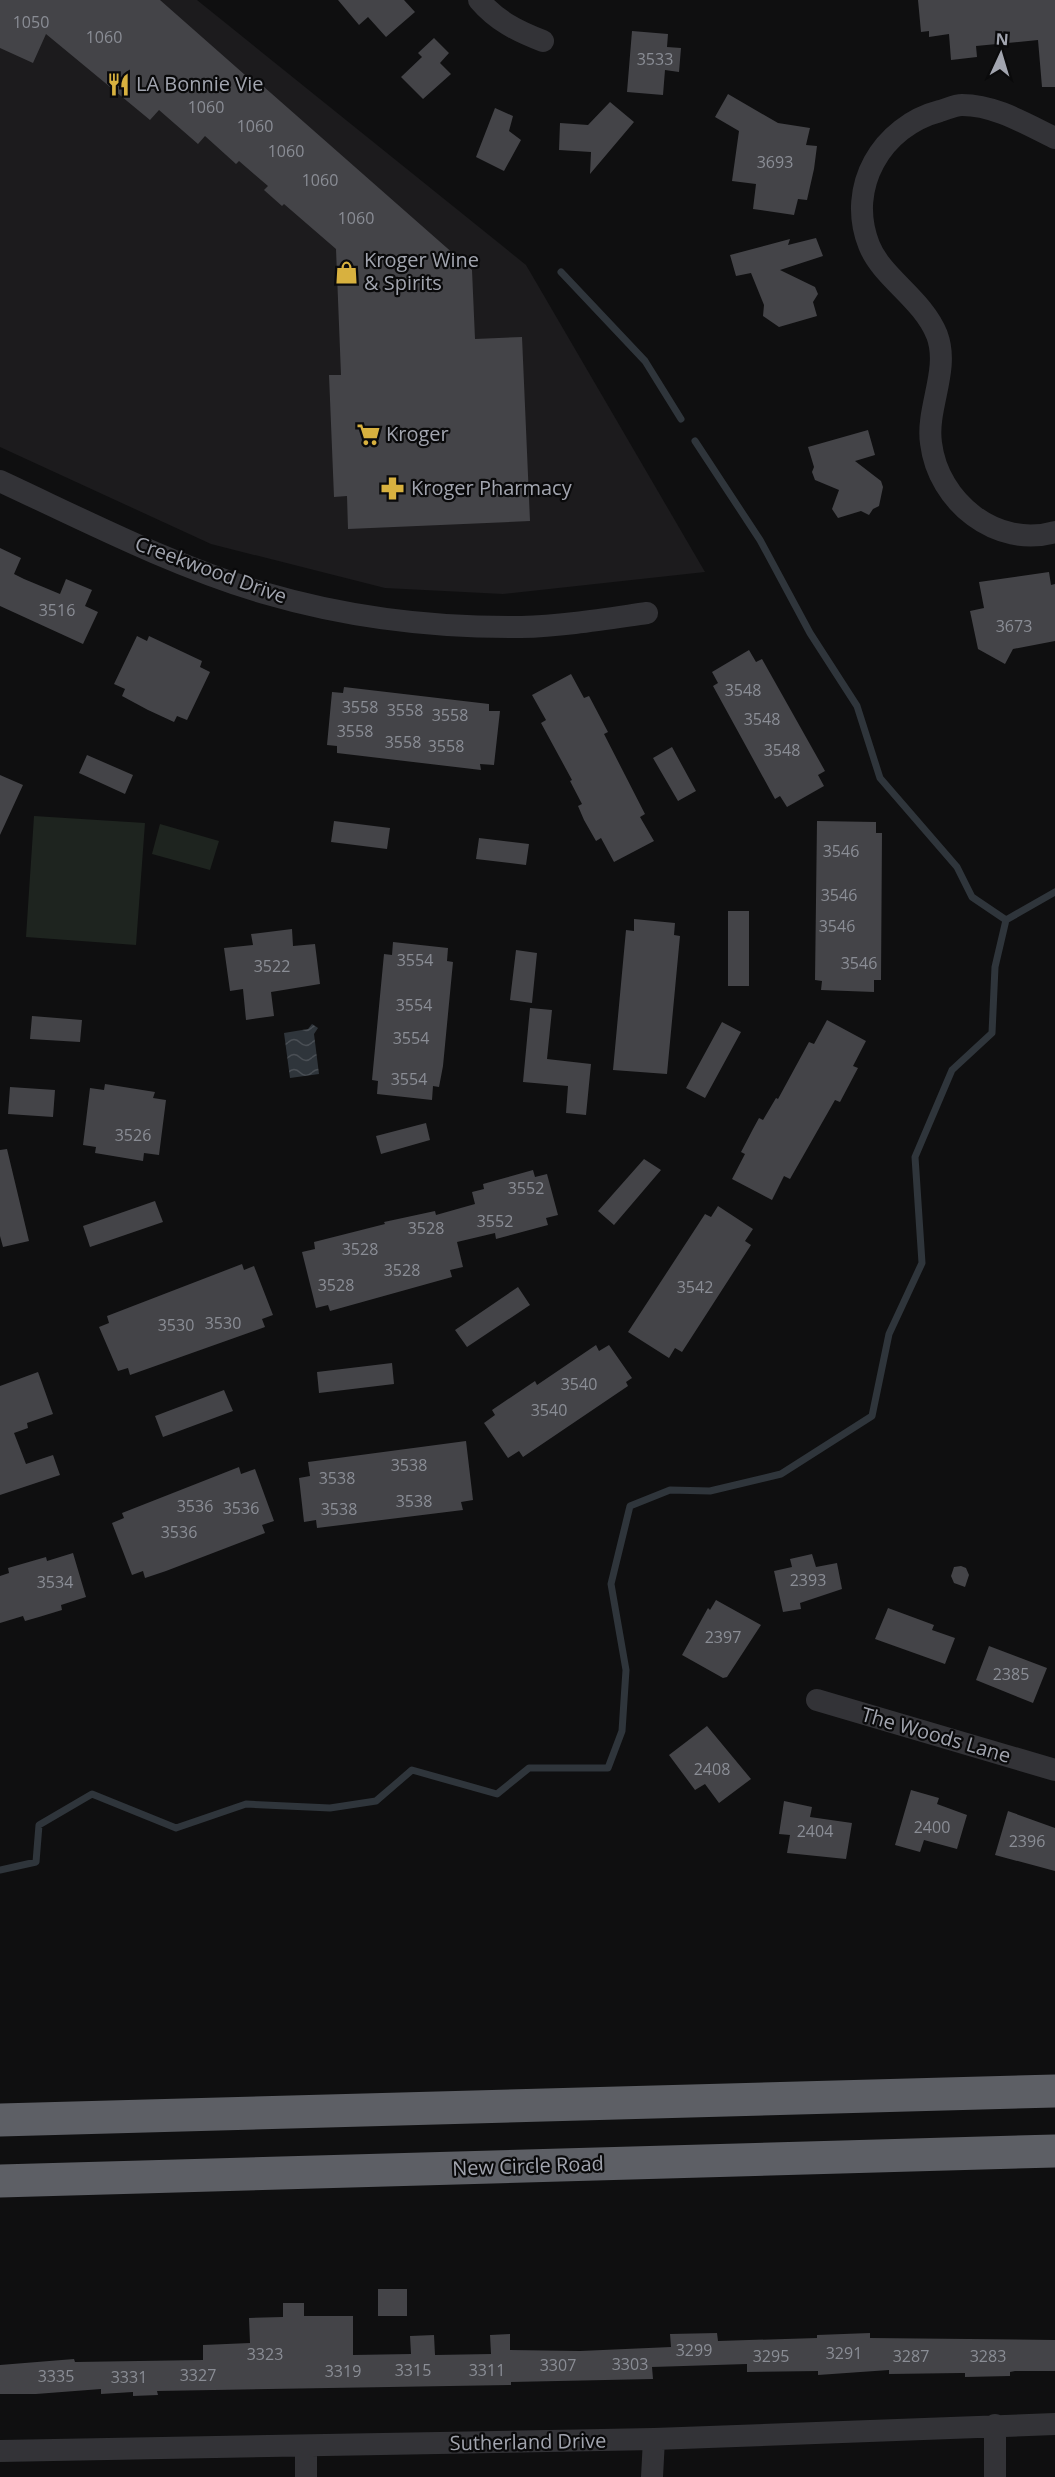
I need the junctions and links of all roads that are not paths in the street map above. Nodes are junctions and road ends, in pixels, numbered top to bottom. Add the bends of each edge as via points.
1 (479, 0) edge
2 (543, 41) dead end
3 (1055, 138) edge
4 (0, 481) edge
5 (1055, 532) edge
6 (647, 613) dead end
7 (817, 1700) dead end
8 (1055, 1770) edge
9 (1055, 2091) edge
10 (0, 2120) edge
11 (1055, 2151) edge
12 (0, 2181) edge
13 (1055, 2424) edge
14 (995, 2426) junction
15 (654, 2439) junction
16 (306, 2447) junction
17 (0, 2451) edge
18 (306, 2477) edge
19 (652, 2477) edge
20 (995, 2477) edge

1 - 2 street via 515,30
3 - 5 street via 990,108 960,105 926,114 888,140 871,164 862,195 869,246 930,319 938,339 941,358 931,443 946,486 962,507 982,523 1010,533
4 - 6 street, Creekwood Drive via 208,573 303,603 450,625 522,627
7 - 8 street, The Woods Lane
9 - 10 highway
11 - 12 highway, New Circle Road
13 - 14 street, Sutherland Drive
14 - 15 street, Sutherland Drive
14 - 20 street
15 - 16 street, Sutherland Drive
15 - 19 street
16 - 17 street, Sutherland Drive
16 - 18 street

